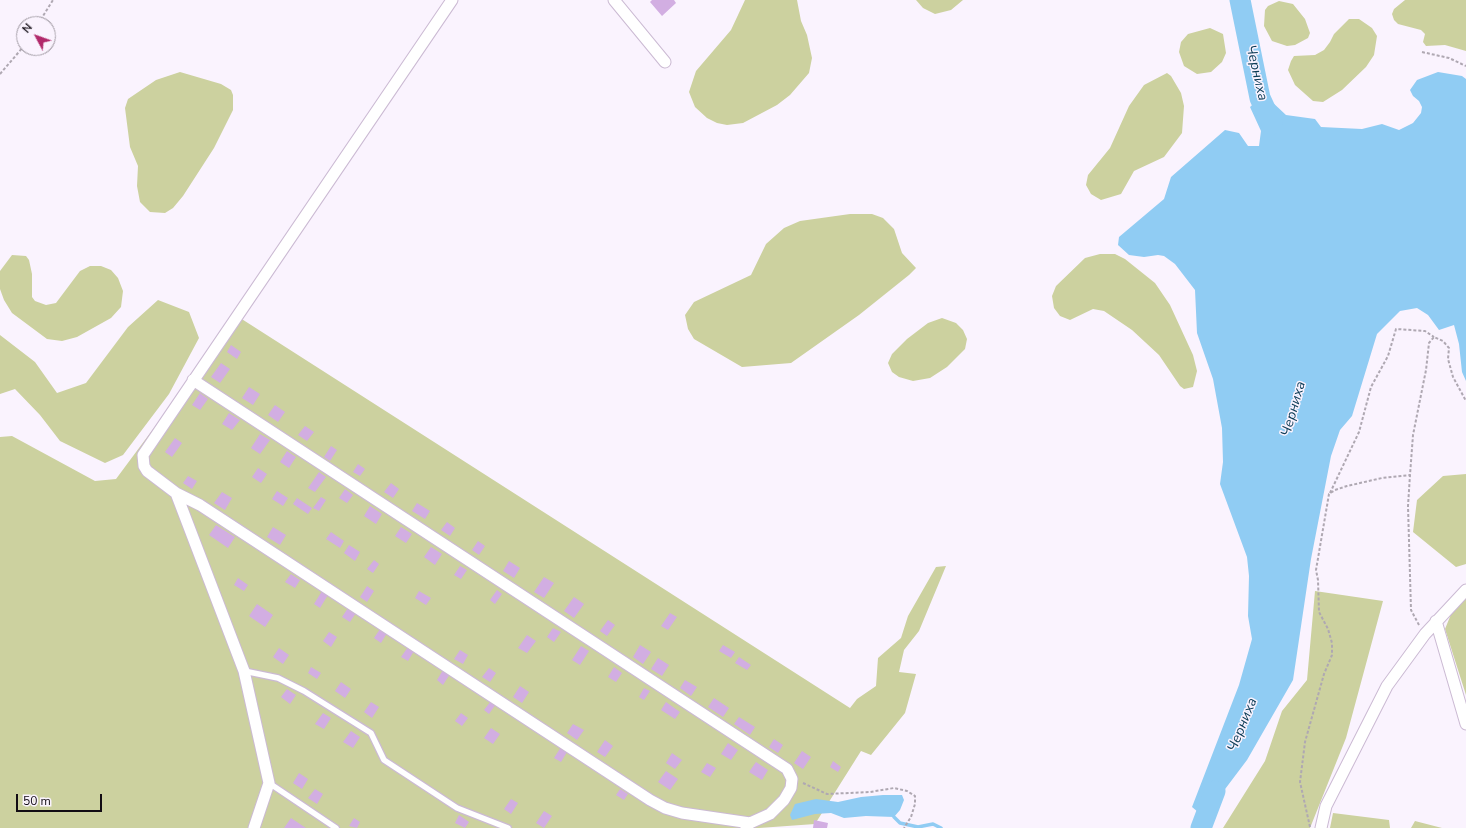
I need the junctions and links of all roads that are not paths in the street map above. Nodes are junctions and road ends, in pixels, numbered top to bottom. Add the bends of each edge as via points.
1 (452, 0) edge
2 (614, 0) edge
3 (665, 62) dead end
4 (193, 380) junction
5 (176, 493) junction
6 (1466, 590) edge
7 (1436, 621) junction
8 (244, 671) junction
9 (1466, 724) edge
10 (269, 783) junction
11 (748, 825) edge
12 (254, 828) edge
13 (336, 828) edge
14 (508, 828) edge
15 (1321, 828) edge

1 - 4 street
2 - 3 street
4 - 5 street via 143,455 147,471
4 - 11 street via 787,769 792,779 791,788 784,800 770,814
5 - 8 street
5 - 11 street via 200,505 650,800 682,813
6 - 7 street
7 - 9 street
7 - 15 street via 1387,686 1326,806
8 - 10 street
8 - 14 lane via 278,678 304,690 371,733 384,760 457,808
10 - 12 street
10 - 13 lane

